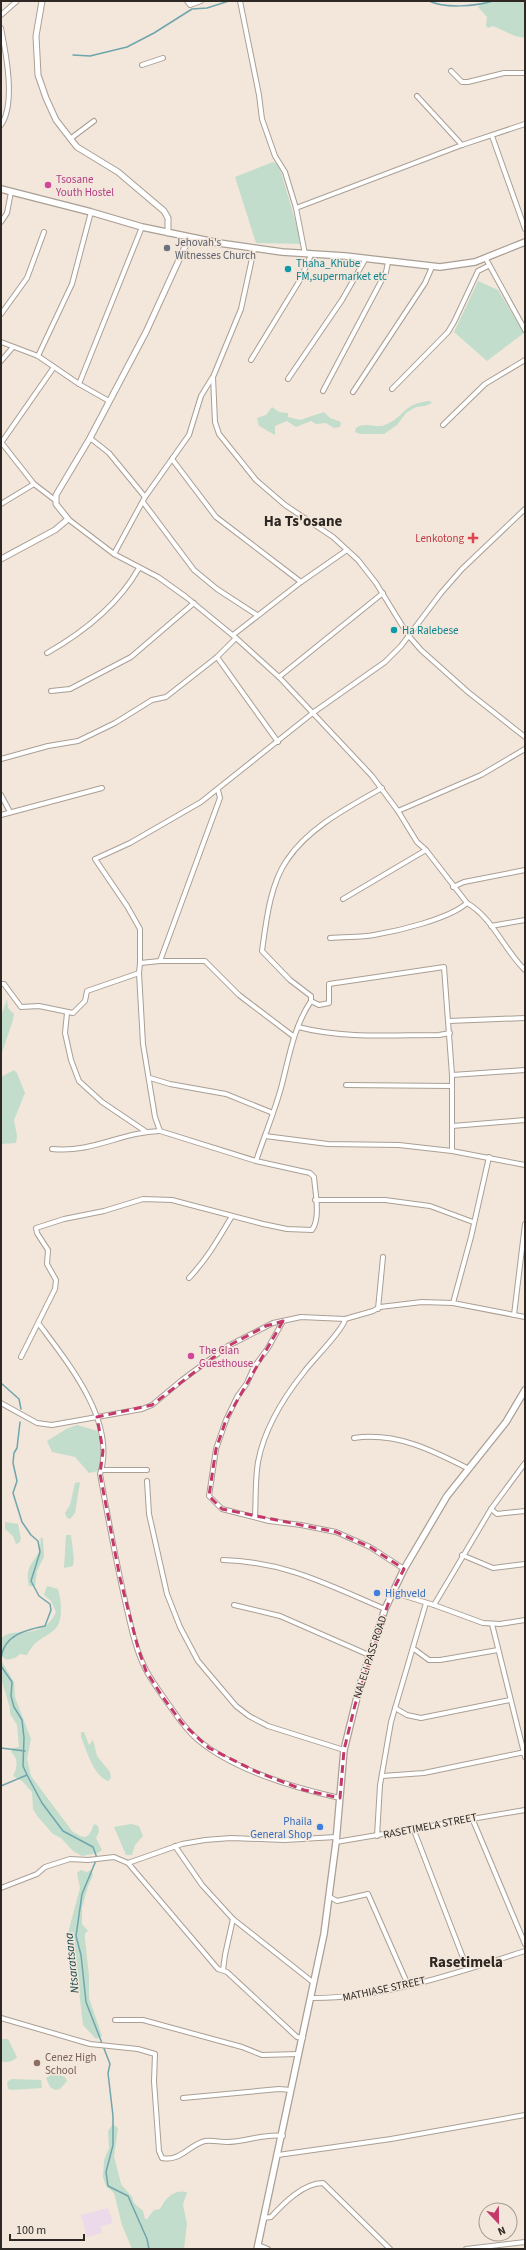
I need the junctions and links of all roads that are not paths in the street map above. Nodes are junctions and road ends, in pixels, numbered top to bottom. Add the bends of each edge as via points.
1 (16, 1) edge
2 (42, 1) edge
3 (187, 1) edge
4 (201, 1) edge
5 (240, 1) edge
6 (1, 15) edge
7 (1, 28) edge
8 (162, 58) dead end
9 (142, 65) dead end
10 (451, 71) dead end
11 (525, 73) edge
12 (417, 96) dead end
13 (94, 122) dead end
14 (525, 124) edge
15 (1, 125) edge
16 (492, 136) junction
17 (70, 138) junction
18 (462, 145) junction
19 (1, 189) edge
20 (11, 192) junction
21 (296, 208) junction
22 (91, 212) junction
23 (1, 222) edge
24 (142, 227) junction
25 (525, 229) edge
26 (44, 232) dead end
27 (168, 233) junction
28 (189, 238) junction
29 (525, 242) edge
30 (254, 249) junction
31 (308, 254) junction
32 (366, 258) junction
33 (486, 259) junction
34 (388, 262) junction
35 (488, 266) junction
36 (432, 267) junction
37 (1, 314) edge
38 (525, 330) edge
39 (1, 342) edge
40 (13, 347) junction
41 (38, 356) junction
42 (251, 360) dead end
43 (525, 360) edge
44 (1, 361) edge
45 (54, 367) junction
46 (213, 377) junction
47 (288, 379) dead end
48 (79, 384) junction
49 (392, 390) dead end
50 (323, 391) dead end
51 (353, 392) dead end
52 (109, 401) junction
53 (443, 425) dead end
54 (90, 438) junction
55 (1, 443) edge
56 (172, 459) junction
57 (34, 484) junction
58 (146, 497) junction
59 (55, 500) junction
60 (142, 502) junction
61 (1, 504) edge
62 (525, 509) edge
63 (68, 519) junction
64 (347, 550) junction
65 (114, 554) junction
66 (1, 559) edge
67 (139, 568) junction
68 (301, 582) junction
69 (383, 593) junction
70 (194, 603) junction
71 (257, 615) junction
72 (408, 635) junction
73 (234, 636) junction
74 (47, 653) dead end
75 (217, 657) junction
76 (279, 677) junction
77 (51, 691) dead end
78 (314, 712) junction
79 (525, 737) edge
80 (278, 742) junction
81 (525, 749) edge
82 (1, 759) edge
83 (102, 788) dead end
84 (382, 788) junction
85 (218, 790) junction
86 (1, 795) edge
87 (398, 811) junction
88 (10, 812) junction
89 (1, 815) edge
90 (426, 850) junction
91 (525, 870) edge
92 (453, 887) junction
93 (343, 899) dead end
94 (467, 903) junction
95 (525, 920) edge
96 (491, 926) junction
97 (330, 938) dead end
98 (160, 961) junction
99 (140, 963) junction
100 (525, 970) edge
101 (139, 974) junction
102 (1, 984) edge
103 (311, 1001) junction
104 (67, 1013) junction
105 (525, 1018) edge
106 (450, 1021) junction
107 (298, 1027) junction
108 (450, 1032) junction
109 (293, 1036) junction
110 (525, 1070) edge
111 (452, 1074) junction
112 (150, 1078) junction
113 (346, 1085) dead end
114 (451, 1086) junction
115 (273, 1113) junction
116 (525, 1120) edge
117 (452, 1126) junction
118 (145, 1131) junction
119 (160, 1131) junction
120 (265, 1136) junction
121 (52, 1149) dead end
122 (452, 1151) junction
123 (489, 1157) junction
124 (256, 1161) junction
125 (525, 1165) edge
126 (315, 1200) junction
127 (232, 1216) junction
128 (473, 1222) junction
129 (525, 1224) edge
130 (383, 1257) dead end
131 (189, 1278) dead end
132 (453, 1303) junction
133 (378, 1309) junction
134 (514, 1315) junction
135 (525, 1317) edge
136 (345, 1319) junction
137 (283, 1321) junction
138 (39, 1324) junction
139 (21, 1357) dead end
140 (525, 1390) edge
141 (1, 1403) edge
142 (97, 1417) junction
143 (354, 1438) dead end
144 (525, 1463) edge
145 (469, 1469) junction
146 (101, 1470) junction
147 (147, 1470) dead end
148 (147, 1481) dead end
149 (491, 1509) junction
150 (525, 1511) edge
151 (255, 1517) junction
152 (462, 1555) junction
153 (223, 1560) dead end
154 (525, 1564) edge
155 (404, 1569) junction
156 (392, 1592) junction
157 (426, 1604) junction
158 (434, 1605) junction
159 (234, 1606) dead end
160 (385, 1610) junction
161 (525, 1620) edge
162 (492, 1624) junction
163 (414, 1649) junction
164 (498, 1650) junction
165 (369, 1655) junction
166 (510, 1700) junction
167 (395, 1708) junction
168 (344, 1750) junction
169 (525, 1754) edge
170 (382, 1776) junction
171 (340, 1798) junction
172 (525, 1810) edge
173 (472, 1818) junction
174 (413, 1828) junction
175 (376, 1836) junction
176 (336, 1839) junction
177 (175, 1846) junction
178 (128, 1863) junction
179 (1, 1888) edge
180 (330, 1897) junction
181 (233, 1919) junction
182 (525, 1944) edge
183 (525, 1951) edge
184 (467, 1968) junction
185 (224, 1970) junction
186 (314, 1983) junction
187 (408, 1985) junction
188 (310, 1998) junction
189 (1, 2018) edge
190 (115, 2020) dead end
191 (303, 2038) junction
192 (300, 2054) junction
193 (291, 2090) junction
194 (183, 2098) dead end
195 (525, 2115) edge
196 (283, 2136) junction
197 (278, 2155) junction
198 (263, 2218) junction
199 (525, 2242) edge
200 (258, 2247) edge
201 (268, 2249) edge
202 (390, 2249) edge
203 (466, 2249) edge

1 - 6 street
2 - 17 street via 36,36 38,75 56,120
3 - 4 street via 190,5
5 - 21 street via 262,120 285,172
7 - 15 street via 9,102 6,117
8 - 9 street
10 - 11 street via 462,82 504,73
12 - 18 street
13 - 17 street
14 - 16 street
16 - 18 street
16 - 25 street
17 - 27 street via 86,154 118,172 156,204 168,218
18 - 21 street
19 - 20 main road
20 - 22 main road
20 - 23 street via 7,213
21 - 31 street
22 - 24 main road
22 - 41 street via 72,284
24 - 27 main road
24 - 48 street
26 - 37 street via 27,278
27 - 28 main road
28 - 30 main road
28 - 52 street via 166,292
29 - 33 main road
30 - 31 main road
30 - 46 street via 241,309
31 - 32 main road
31 - 42 street via 300,280
32 - 34 main road
32 - 47 street via 342,300
33 - 35 street
33 - 36 main road via 461,265
34 - 36 main road
34 - 50 street via 386,272
35 - 38 street
35 - 49 street via 478,271 448,332
36 - 51 street via 425,283
39 - 40 street
40 - 41 street
40 - 44 street
41 - 45 street
43 - 53 street via 485,384
45 - 48 street
45 - 55 street
46 - 56 street via 200,396 189,435
46 - 64 street via 215,422 219,434 256,480
48 - 52 street
52 - 54 street
54 - 58 street via 109,453
54 - 59 street
55 - 57 street
56 - 58 street
56 - 68 street via 216,518
57 - 59 street
57 - 61 street
58 - 60 street
59 - 63 street
60 - 65 street
60 - 71 street via 194,570 217,589
62 - 72 street via 462,569
63 - 65 street
63 - 66 street via 55,530
64 - 68 street
64 - 69 street
65 - 67 street
67 - 70 street via 158,577
67 - 74 street via 132,580 99,617 75,637
68 - 71 street
69 - 72 street
69 - 76 street
70 - 73 street
70 - 77 street via 131,657 70,689
71 - 73 street
72 - 78 street via 385,662
72 - 79 street via 468,692
73 - 75 street
73 - 76 street
75 - 80 street
75 - 82 street via 166,697 152,700 94,734 78,741
76 - 78 street
78 - 80 street
78 - 84 street
80 - 85 street
81 - 87 street via 470,781
83 - 88 street
84 - 87 street
84 - 103 street via 342,812 310,836 286,860 275,889 262,951 290,980 311,996
85 - 98 street via 220,798
85 - 99 street via 175,818 95,859 128,906 140,929
86 - 88 street
87 - 90 street via 417,842
88 - 89 street
90 - 92 street
90 - 93 street
91 - 92 street via 464,882
92 - 94 street
94 - 96 street
94 - 97 street via 448,914 414,926 373,935
95 - 96 street
96 - 100 street
98 - 99 street
98 - 109 street via 205,961 239,995
99 - 101 street
101 - 104 street via 87,991 78,1009
101 - 112 street via 143,1044
102 - 104 street via 4,984 21,1007 39,1006
103 - 106 street via 319,1005 329,1003 329,984 444,968
103 - 107 street
104 - 118 street via 65,1033 79,1081 102,1102
105 - 106 street
106 - 108 street
107 - 108 street via 361,1036 439,1035
107 - 109 street
108 - 111 street
109 - 115 street
110 - 111 street
111 - 114 street
112 - 115 street via 226,1094
112 - 119 street via 155,1117
113 - 114 street
114 - 117 street
115 - 120 street
116 - 117 street
117 - 122 street
118 - 119 street
118 - 121 street via 86,1149
119 - 124 street
120 - 122 street via 328,1144 399,1145
120 - 124 street
122 - 123 street
123 - 125 street
123 - 128 street
124 - 126 street via 310,1173 314,1177
126 - 127 street via 316,1223 310,1231 263,1224
126 - 128 street via 385,1200 430,1206
127 - 131 street via 200,1267
127 - 138 street via 172,1200 143,1198 90,1215 64,1219 36,1228 36,1233 48,1250 47,1264 56,1280 55,1289
128 - 132 street
129 - 134 street
130 - 133 street
132 - 133 street via 422,1302
132 - 134 street
133 - 136 street
134 - 135 street
136 - 137 street via 301,1317
136 - 151 street via 342,1327 318,1353 288,1393 270,1428 259,1460
137 - 142 street via 266,1326 228,1346 152,1405
137 - 151 street via 254,1367 226,1420 216,1449 208,1496 222,1509
138 - 139 street
138 - 142 street via 89,1396
140 - 145 main road, NALELI PASS ROAD via 506,1422
141 - 142 street via 37,1423 52,1425
142 - 146 street via 103,1451
143 - 145 street via 384,1436 410,1442
144 - 149 street
145 - 155 main road, NALELI PASS ROAD via 447,1496
146 - 147 street
146 - 171 street via 108,1520 130,1620 146,1671 162,1696 182,1723 209,1748 256,1772 304,1790
148 - 168 street via 149,1516 168,1594 180,1627 198,1662 236,1706 249,1716 268,1726
149 - 150 street via 498,1514
149 - 152 street
151 - 155 street via 336,1532 370,1547
152 - 154 street via 493,1568
152 - 158 street
153 - 160 street via 269,1564 316,1579
155 - 156 main road, NALELI PASS ROAD
156 - 157 street
156 - 160 main road, NALELI PASS ROAD
157 - 158 street
157 - 163 street
158 - 162 street via 459,1616
159 - 165 street via 280,1616
160 - 165 main road, NALELI PASS ROAD
161 - 162 street
162 - 164 street
163 - 164 street via 423,1657 435,1660
163 - 167 street
164 - 166 street
165 - 168 main road, NALELI PASS ROAD
166 - 167 street via 421,1718 407,1716
166 - 169 street
167 - 170 street
168 - 171 main road, NALELI PASS ROAD
169 - 170 street via 424,1772
170 - 175 street
171 - 176 main road, NALELI PASS ROAD
172 - 173 street, RASETIMELA STREET
173 - 174 street, RASETIMELA STREET
173 - 182 street
174 - 175 street, RASETIMELA STREET
174 - 184 street
175 - 176 street, RASETIMELA STREET
176 - 177 street, RASETIMELA STREET via 214,1839
176 - 180 main road, NALELI PASS ROAD
177 - 178 street, RASETIMELA STREET
177 - 181 street via 202,1885
178 - 179 street via 114,1857 70,1859 45,1867 37,1874
178 - 185 street via 198,1947 218,1969
180 - 186 main road, NALELI PASS ROAD
180 - 187 street via 337,1901 368,1894
181 - 185 street
181 - 186 street
183 - 184 street, MATHIASE STREET
184 - 187 street, MATHIASE STREET
185 - 191 street via 297,2037
186 - 188 main road, NALELI PASS ROAD
187 - 188 street, MATHIASE STREET via 340,1998
188 - 191 main road, NALELI PASS ROAD
189 - 196 street via 90,2044 138,2049 155,2054 154,2081 159,2151 162,2158 179,2156 203,2141 239,2141
190 - 192 street via 143,2020 242,2047 262,2055
191 - 192 main road, NALELI PASS ROAD
192 - 193 main road, NALELI PASS ROAD
193 - 194 street
193 - 196 main road, NALELI PASS ROAD
195 - 197 street via 391,2139
196 - 197 main road, NALELI PASS ROAD
197 - 198 main road, NALELI PASS ROAD
198 - 200 main road, NALELI PASS ROAD
198 - 202 street via 271,2217 283,2203 313,2185 323,2183
199 - 203 street
200 - 201 street

